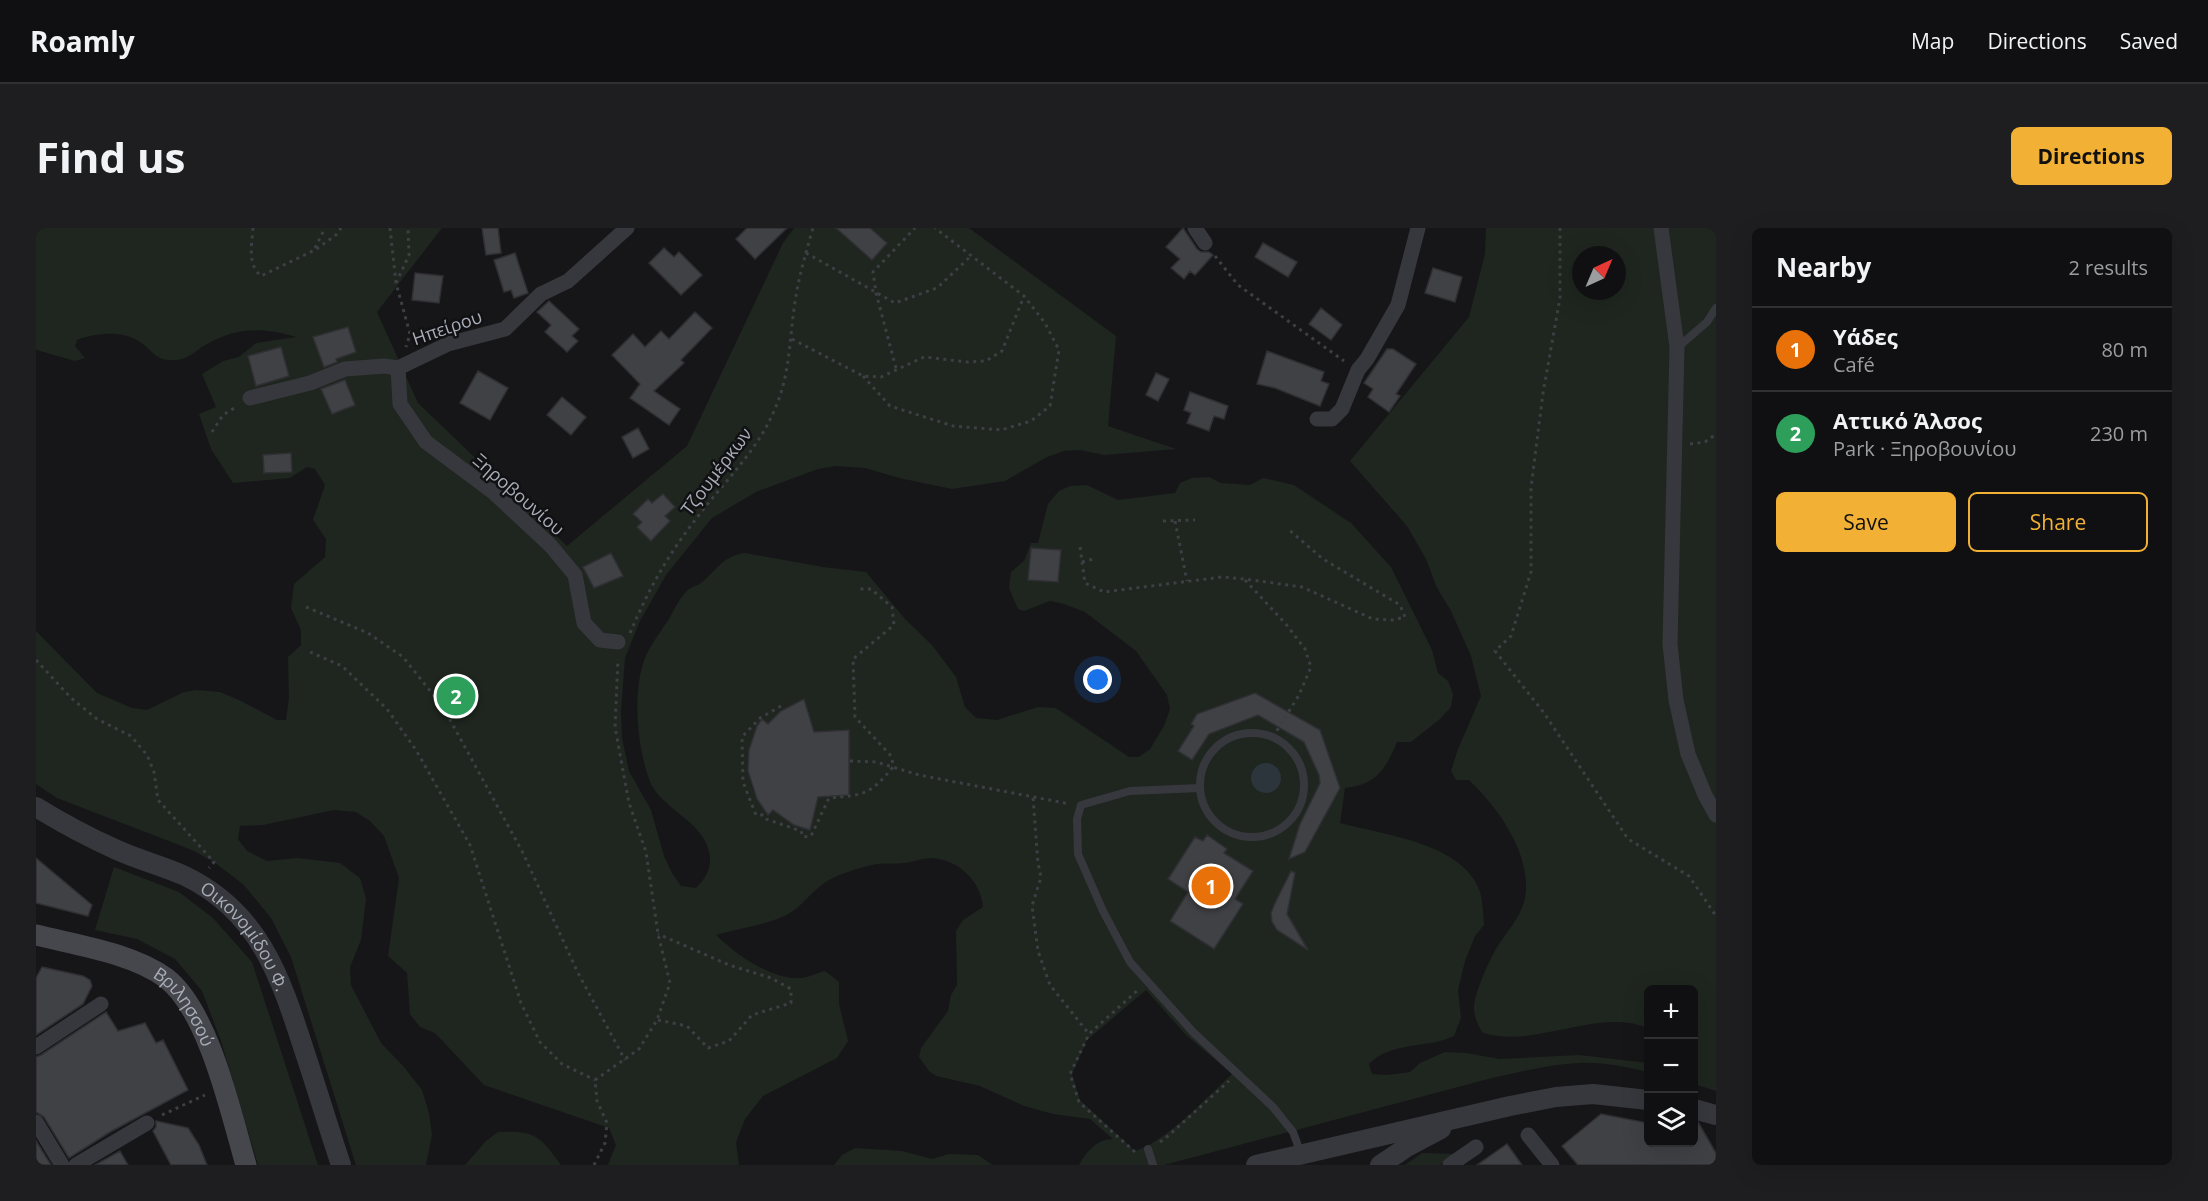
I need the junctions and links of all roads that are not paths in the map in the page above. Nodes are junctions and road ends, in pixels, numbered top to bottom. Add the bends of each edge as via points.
1 (627, 228) edge
2 (1195, 228) edge
3 (1418, 228) edge
4 (1661, 228) edge
5 (1205, 243) road end
6 (1716, 308) edge
7 (1677, 347) junction
8 (398, 368) junction
9 (250, 398) road end
10 (1317, 419) dead end
11 (618, 642) road end
12 (1200, 788) junction
13 (36, 807) edge
14 (1716, 815) edge
15 (36, 935) edge
16 (101, 1004) dead end
17 (36, 1047) edge
18 (1644, 1100) edge
19 (1462, 1118) junction
20 (36, 1122) edge
21 (147, 1123) road end
22 (1528, 1135) dead end
23 (1476, 1147) dead end
24 (1148, 1149) road end
25 (1304, 1160) edge
26 (62, 1165) edge
27 (76, 1165) edge
28 (246, 1165) edge
29 (341, 1165) edge
30 (1153, 1165) edge
31 (1256, 1165) edge
32 (1380, 1165) edge
33 (1450, 1165) edge
34 (1552, 1165) edge

1 - 8 street, Ηπείρου via 568,280 541,294 505,329 448,344
2 - 5 street
3 - 10 street via 1398,305 1358,370 1342,409 1332,419
4 - 7 street
6 - 7 lane via 1707,322
7 - 14 street via 1670,644 1676,700 1688,754
8 - 9 street, Ηπείρου via 345,369 310,383
8 - 11 street, Ξηροβουνίου via 400,405 426,442 493,492 551,546 575,575 584,623 600,640
12 - 12 lane via 1212,819 1226,831 1259,838 1289,823 1300,809 1305,793 1304,776 1288,746 1274,737 1256,733 1239,734 1222,742 1202,770
12 - 25 lane via 1130,791 1081,805 1077,819 1078,854 1130,962 1193,1032 1273,1107 1293,1132
13 - 29 street, Οικονομίδου Φ. via 117,850 193,881 236,913 254,933 285,992
15 - 28 main road, Βριλησσού via 116,955 150,968 178,990 194,1012 209,1046
16 - 17 street
18 - 19 street via 1593,1094 1565,1096
19 - 25 street
19 - 32 street
20 - 26 street
21 - 27 street
22 - 34 street
23 - 33 street
24 - 30 lane
25 - 31 street

